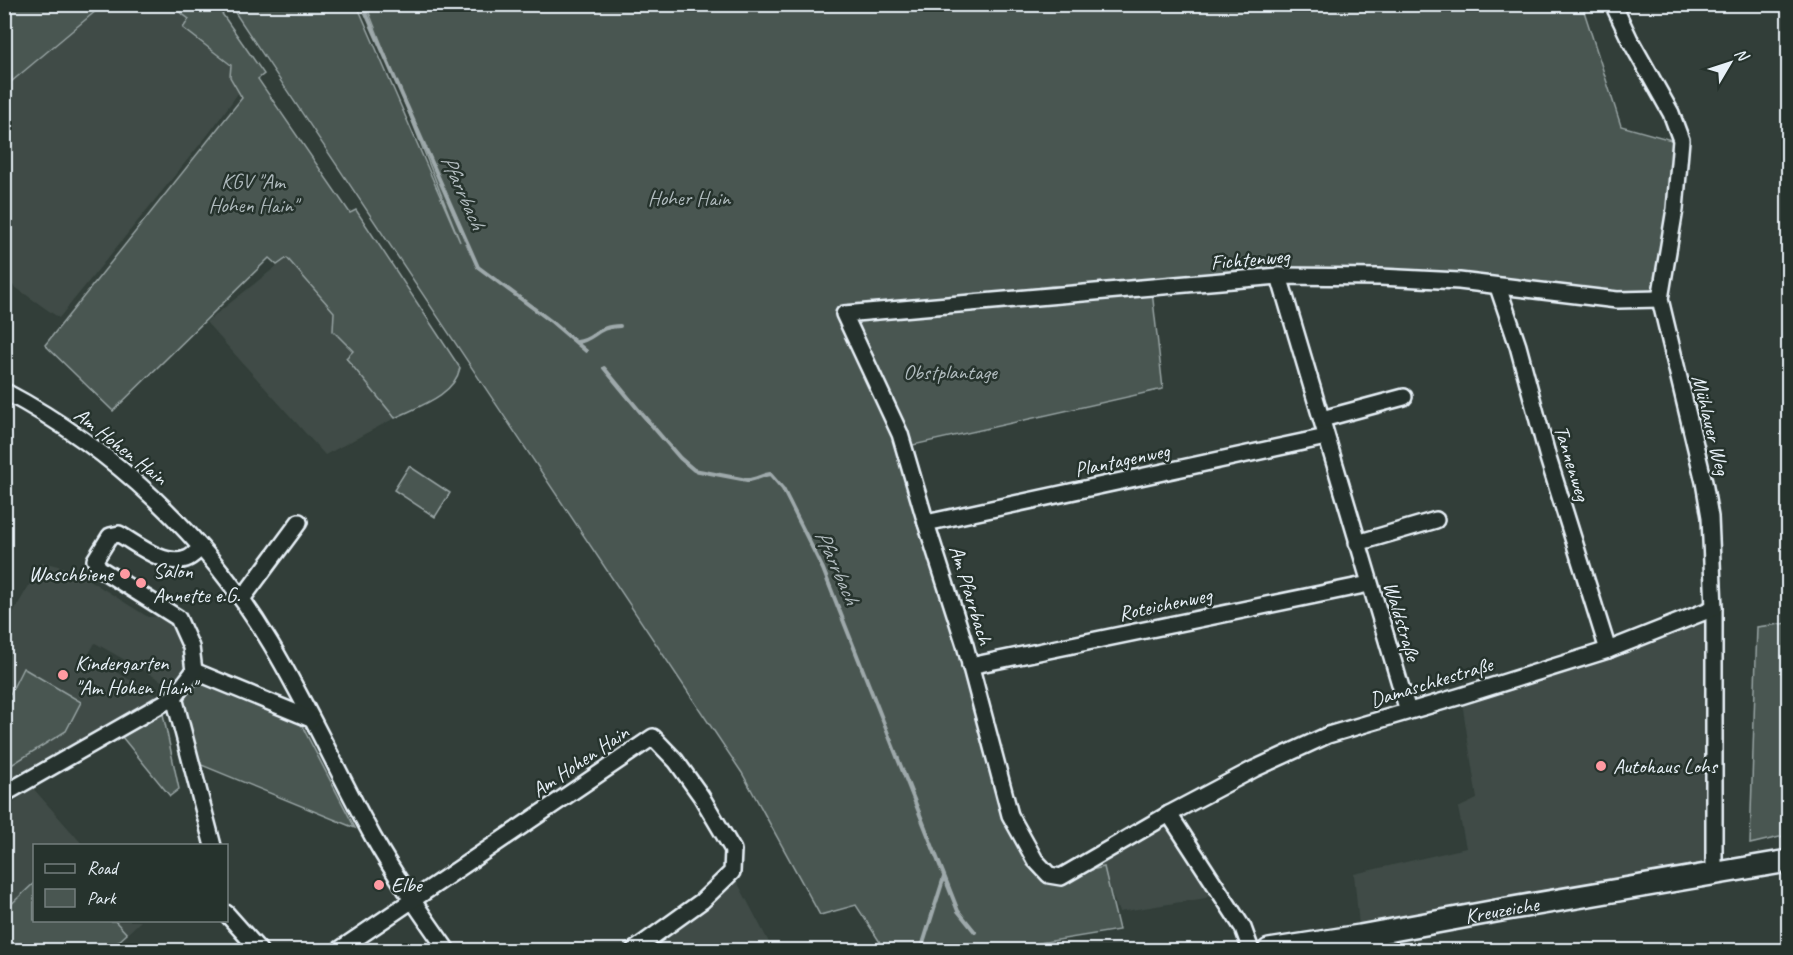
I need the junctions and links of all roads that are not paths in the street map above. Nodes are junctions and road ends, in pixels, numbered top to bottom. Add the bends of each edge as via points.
1 (1613, 4) edge
2 (1279, 276) junction
3 (1498, 287) junction
4 (1660, 299) junction
5 (844, 314) joint
6 (4, 391) edge
7 (1404, 397) dead end
8 (1322, 419) junction
9 (1326, 438) junction
10 (1436, 520) dead end
11 (299, 522) dead end
12 (926, 523) junction
13 (1357, 543) junction
14 (201, 548) junction
15 (1369, 584) junction
16 (242, 599) junction
17 (1714, 608) junction
18 (1608, 650) junction
19 (970, 666) junction
20 (194, 670) junction
21 (174, 696) junction
22 (1408, 711) junction
23 (311, 719) junction
24 (4, 794) edge
25 (1169, 814) junction
26 (212, 844) edge
27 (1788, 861) edge
28 (1714, 874) junction
29 (1061, 877) joint
30 (412, 901) junction
31 (228, 915) edge
32 (1290, 949) edge
33 (259, 951) edge
34 (339, 951) edge
35 (447, 951) edge
36 (634, 951) edge
37 (1251, 951) edge
38 (1269, 951) edge

1 - 4 street, Mühlauer Weg via 1671,113 1681,140 1675,209
2 - 3 street, Fichtenweg via 1380,277
2 - 5 street, Fichtenweg
2 - 8 street, Waldstraße
3 - 4 street, Fichtenweg via 1617,300
3 - 18 street, Tannenweg
4 - 17 street, Mühlauer Weg via 1704,482
5 - 12 street, Am Pfarrbach via 900,434
6 - 14 street, Am Hohen Hain via 103,453 161,504
7 - 8 street
8 - 9 street, Waldstraße
9 - 12 street, Plantagenweg
9 - 13 street, Waldstraße
10 - 13 street
11 - 16 street
12 - 19 street, Am Pfarrbach
13 - 15 street, Waldstraße
14 - 16 street, Am Hohen Hain
14 - 20 street via 189,558 175,561 157,556 119,534 110,536 95,560 99,568 178,618 191,647
15 - 19 street, Roteichenweg
15 - 22 street, Waldstraße
16 - 23 street, Am Hohen Hain via 272,644
17 - 18 street, Damaschkestraße
17 - 28 street, Mühlauer Weg
18 - 22 street, Damaschkestraße
19 - 29 street, Am Pfarrbach via 1010,815 1035,860 1049,875
20 - 21 street
20 - 23 street
21 - 24 street
21 - 26 street
22 - 25 street, Damaschkestraße via 1328,735
23 - 30 street, Am Hohen Hain via 373,838
25 - 29 street, Damaschkestraße
25 - 37 street via 1243,928
27 - 28 main road, Kreuzeiche
28 - 32 main road, Kreuzeiche
30 - 34 street, Am Hohen Hain
30 - 35 street, Am Hohen Hain
30 - 36 street, Am Hohen Hain via 653,737 695,787 733,850 732,872 702,901
31 - 33 street
32 - 38 main road, Kreuzeiche

